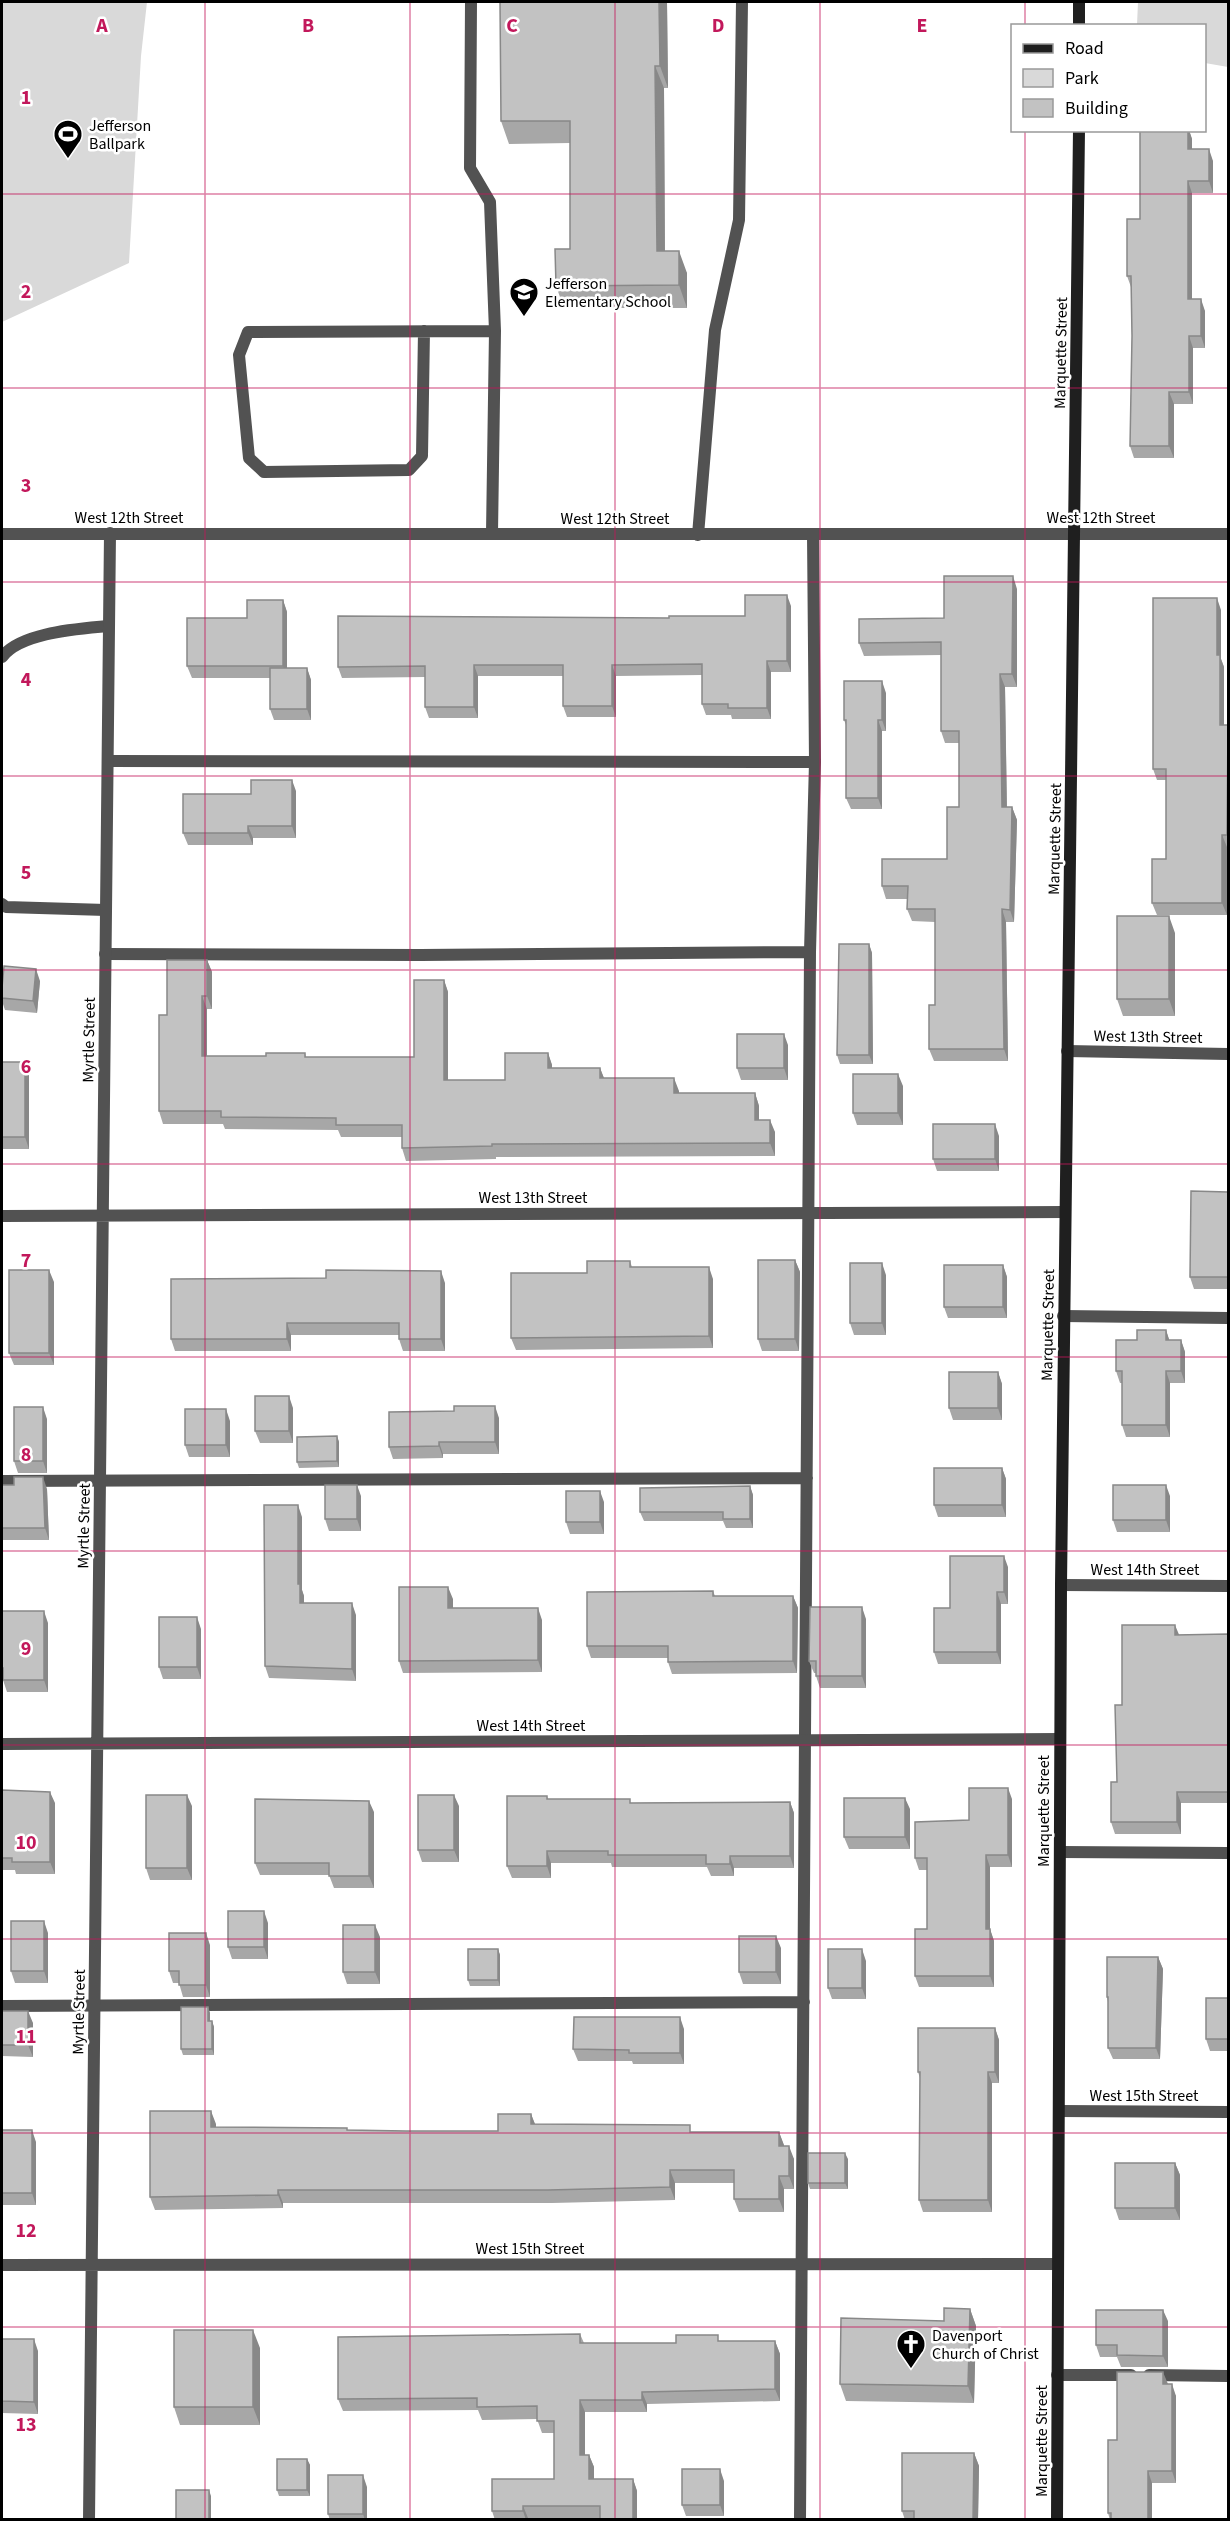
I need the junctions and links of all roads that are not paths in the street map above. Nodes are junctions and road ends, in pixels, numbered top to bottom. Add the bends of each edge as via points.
1 (471, 2) edge
2 (742, 2) edge
3 (1079, 2) edge
4 (1079, 24) edge
5 (1079, 132) edge
6 (424, 331) junction
7 (495, 331) junction
8 (110, 533) junction
9 (492, 533) junction
10 (2, 534) edge
11 (1074, 534) junction
12 (1228, 534) edge
13 (698, 535) junction
14 (813, 535) junction
15 (109, 626) junction
16 (2, 657) edge
17 (108, 761) junction
18 (815, 762) junction
19 (2, 904) edge
20 (106, 910) junction
21 (810, 952) junction
22 (105, 954) junction
23 (1067, 1051) junction
24 (1228, 1054) edge
25 (1065, 1212) junction
26 (809, 1213) junction
27 (2, 1216) edge
28 (103, 1216) junction
29 (1064, 1316) junction
30 (1228, 1318) edge
31 (807, 1478) junction
32 (2, 1480) edge
33 (100, 1480) junction
34 (1061, 1585) junction
35 (1228, 1586) edge
36 (1060, 1739) junction
37 (806, 1740) junction
38 (97, 1743) junction
39 (2, 1744) edge
40 (1060, 1852) junction
41 (1228, 1853) edge
42 (804, 2002) junction
43 (94, 2005) junction
44 (2, 2006) edge
45 (1059, 2111) junction
46 (1228, 2112) edge
47 (91, 2264) junction
48 (802, 2264) junction
49 (1058, 2264) junction
50 (2, 2265) edge
51 (1057, 2375) junction
52 (1228, 2376) edge
53 (89, 2520) edge
54 (800, 2520) edge
55 (1057, 2520) edge

1 - 7 street via 470,168 490,202
2 - 13 street via 739,220 716,330
3 - 4 street
5 - 11 street, Marquette Street
6 - 6 street via 248,332 239,355 249,458 264,472 410,470 422,456
6 - 7 street
7 - 9 street
8 - 9 street, West 12th Street
8 - 10 street, West 12th Street
8 - 15 street, Myrtle Street
9 - 13 street, West 12th Street
11 - 12 street, West 12th Street
11 - 14 street, West 12th Street
11 - 23 street, Marquette Street
13 - 14 street, West 12th Street
14 - 18 street
15 - 16 street via 51,632 7,649
15 - 17 street, Myrtle Street
17 - 18 street
17 - 20 street, Myrtle Street
18 - 21 street
19 - 20 street
20 - 22 street, Myrtle Street
21 - 22 street
21 - 26 street
22 - 28 street, Myrtle Street
23 - 24 street, West 13th Street
23 - 25 street, Marquette Street
25 - 26 street, West 13th Street
25 - 29 street, Marquette Street
26 - 28 street, West 13th Street
26 - 31 street
27 - 28 street, West 13th Street
28 - 33 street, Myrtle Street
29 - 30 street
29 - 34 street, Marquette Street
31 - 33 street
31 - 37 street
32 - 33 street
33 - 38 street, Myrtle Street
34 - 35 street, West 14th Street
34 - 36 street, Marquette Street
36 - 37 street, West 14th Street
36 - 40 street, Marquette Street
37 - 38 street, West 14th Street
37 - 42 street
38 - 39 street, West 14th Street
38 - 43 street, Myrtle Street
40 - 41 street
40 - 45 street, Marquette Street
42 - 43 street
42 - 48 street
43 - 44 street
43 - 47 street, Myrtle Street
45 - 46 street, West 15th Street
45 - 49 street, Marquette Street
47 - 48 street, West 15th Street
47 - 50 street, West 15th Street
47 - 53 street, Myrtle Street
48 - 49 street, West 15th Street
48 - 54 street
49 - 51 street, Marquette Street
51 - 52 street
51 - 55 street, Marquette Street

